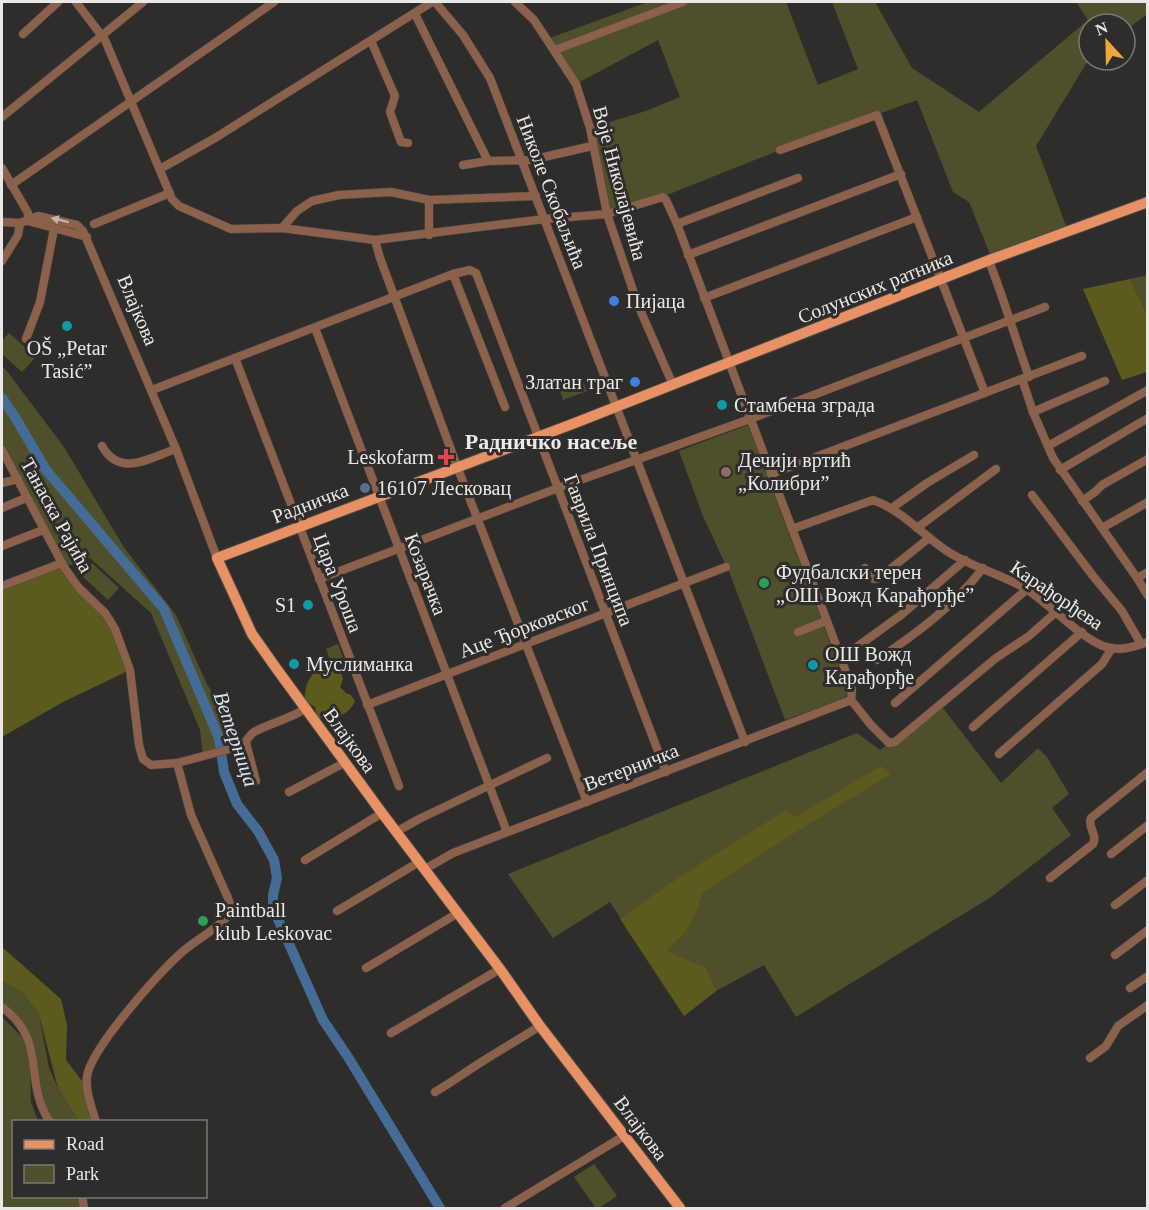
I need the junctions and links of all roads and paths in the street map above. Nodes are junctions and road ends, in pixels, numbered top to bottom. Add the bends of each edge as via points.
1 (58, 2) edge
2 (76, 2) edge
3 (143, 2) edge
4 (274, 2) edge
5 (433, 2) edge
6 (515, 2) edge
7 (683, 2) edge
8 (415, 14) junction
9 (23, 34) dead end
10 (102, 35) junction
11 (371, 41) junction
12 (555, 50) junction
13 (130, 101) junction
14 (2, 117) edge
15 (408, 143) dead end
16 (592, 146) junction
17 (780, 150) dead end
18 (523, 160) junction
19 (488, 161) junction
20 (463, 165) dead end
21 (2, 168) edge
22 (160, 169) junction
23 (901, 174) junction
24 (798, 178) dead end
25 (11, 185) junction
26 (170, 194) junction
27 (536, 196) junction
28 (429, 200) junction
29 (1148, 202) edge
30 (607, 214) junction
31 (917, 217) junction
32 (545, 219) junction
33 (2, 222) edge
34 (24, 222) junction
35 (94, 224) junction
36 (676, 224) junction
37 (81, 228) junction
38 (282, 228) junction
39 (54, 229) junction
40 (429, 235) junction
41 (87, 237) junction
42 (375, 240) junction
43 (688, 255) junction
44 (2, 261) edge
45 (989, 261) junction
46 (453, 274) junction
47 (942, 280) junction
48 (395, 297) junction
49 (704, 298) junction
50 (1045, 308) dead end
51 (1009, 322) junction
52 (315, 328) junction
53 (965, 338) junction
54 (26, 339) dead end
55 (1082, 356) dead end
56 (235, 358) junction
57 (729, 364) junction
58 (1026, 378) junction
59 (1105, 381) dead end
60 (673, 385) junction
61 (152, 390) junction
62 (1148, 390) edge
63 (985, 393) junction
64 (617, 406) junction
65 (505, 407) dead end
66 (1033, 412) junction
67 (1148, 418) edge
68 (750, 419) junction
69 (538, 436) junction
70 (102, 446) dead end
71 (1048, 446) junction
72 (176, 449) junction
73 (2, 450) edge
74 (974, 455) dead end
75 (638, 459) junction
76 (1148, 459) edge
77 (6, 464) edge
78 (458, 466) junction
79 (996, 469) dead end
80 (1060, 470) junction
81 (771, 474) junction
82 (18, 479) junction
83 (2, 483) edge
84 (558, 488) junction
85 (1032, 495) dead end
86 (379, 496) junction
87 (26, 498) junction
88 (1082, 501) junction
89 (1148, 502) edge
90 (2, 507) edge
91 (892, 508) junction
92 (479, 519) junction
93 (298, 526) junction
94 (917, 528) junction
95 (1102, 528) junction
96 (792, 529) junction
97 (44, 530) junction
98 (929, 538) junction
99 (2, 546) edge
100 (399, 548) junction
101 (217, 558) junction
102 (965, 560) junction
103 (62, 563) junction
104 (726, 567) dead end
105 (864, 568) dead end
106 (983, 568) junction
107 (1148, 572) edge
108 (1137, 578) junction
109 (319, 579) junction
110 (686, 583) junction
111 (2, 585) edge
112 (1026, 590) junction
113 (1148, 596) edge
114 (1056, 612) junction
115 (605, 613) junction
116 (826, 621) junction
117 (798, 632) dead end
118 (1082, 632) junction
119 (527, 643) junction
120 (1144, 643) edge
121 (1113, 648) junction
122 (840, 656) junction
123 (877, 660) dead end
124 (447, 674) junction
125 (851, 700) junction
126 (895, 703) dead end
127 (367, 705) junction
128 (305, 709) junction
129 (973, 727) dead end
130 (745, 742) junction
131 (243, 745) junction
132 (999, 754) dead end
133 (547, 758) dead end
134 (344, 763) junction
135 (177, 764) junction
136 (666, 772) junction
137 (1148, 772) edge
138 (256, 781) dead end
139 (399, 786) dead end
140 (489, 786) junction
141 (289, 792) dead end
142 (587, 802) junction
143 (382, 813) junction
144 (1148, 825) edge
145 (396, 832) junction
146 (507, 832) junction
147 (1111, 854) dead end
148 (305, 860) dead end
149 (422, 866) junction
150 (1050, 878) dead end
151 (1148, 880) edge
152 (1115, 905) dead end
153 (337, 912) dead end
154 (458, 913) junction
155 (1148, 930) edge
156 (1115, 955) dead end
157 (366, 968) dead end
158 (500, 969) junction
159 (1148, 976) edge
160 (1130, 988) dead end
161 (1148, 1005) edge
162 (2, 1007) edge
163 (540, 1026) junction
164 (391, 1033) dead end
165 (1090, 1058) dead end
166 (435, 1092) dead end
167 (49, 1120) edge
168 (96, 1120) edge
169 (624, 1136) junction
170 (505, 1209) edge
171 (680, 1209) edge

1 - 9 street
2 - 10 street
3 - 10 street
4 - 13 street
5 - 8 street
5 - 18 street, Николе Скобаљића via 480,60
6 - 12 street, Воје Николајевића via 526,10
7 - 12 street
8 - 11 street
8 - 19 street
10 - 13 street
10 - 14 street
11 - 15 street via 395,96 390,112 396,129 401,142
11 - 22 street
12 - 16 street, Воје Николајевића via 579,90
13 - 22 street
13 - 25 street
16 - 18 street
16 - 30 street, Воје Николајевића
17 - 23 street via 877,115
18 - 19 street
18 - 27 street, Николе Скобаљића
19 - 20 street
21 - 25 street
22 - 26 street
23 - 31 street
23 - 43 street
24 - 36 street
25 - 34 street via 28,213
26 - 35 street
26 - 38 street via 179,206 231,229
27 - 28 street
27 - 32 street, Николе Скобаљића
28 - 38 street via 387,192 319,198
28 - 40 street
29 - 45 main road, Солунских ратника
30 - 32 street
30 - 36 street via 663,197
30 - 60 street, Воје Николајевића via 638,305
31 - 47 street
31 - 49 street
32 - 40 street
32 - 64 street, Николе Скобаљића
33 - 34 street
37 -> 34 street via 38,216
34 - 39 street
34 - 44 street
35 - 37 street
35 - 41 street
36 - 43 street
37 - 41 street, Влајкова
38 - 42 street
39 - 41 street
39 - 54 street via 40,302
40 - 42 street
41 - 61 street, Влајкова
42 - 48 street
43 - 49 street
45 - 47 main road, Солунских ратника
45 - 51 street
46 - 48 street
46 - 65 street
46 - 69 street, Гаврила Принципа via 470,270 476,273
47 - 53 street
47 - 57 main road, Солунских ратника
48 - 52 street
48 - 78 street
49 - 57 street
50 - 51 street
51 - 53 street
51 - 58 street
52 - 56 street
52 - 86 street, Козарачка
53 - 63 street
53 - 68 street
55 - 58 street
56 - 61 street
56 - 93 street, Цара Уроша
57 - 60 main road, Солунских ратника
57 - 68 street
58 - 63 street
58 - 66 street
59 - 66 street
60 - 64 main road, Солунских ратника
61 - 72 street, Влајкова
62 - 71 street
63 - 81 street
64 - 69 main road, Радничка
64 - 75 street, Николе Скобаљића
66 - 71 street
67 - 80 street
68 - 75 street
68 - 81 street
69 - 78 main road, Радничка
69 - 84 street, Гаврила Принципа
70 - 72 street via 112,460 126,464
71 - 80 street
72 - 101 street, Влајкова
73 - 77 street, Танаска Рајића
74 - 91 street
75 - 84 street
75 - 110 street, Николе Скобаљића
76 - 88 street via 1102,484
77 - 82 street, Танаска Рајића
78 - 86 main road, Радничка
78 - 92 street
79 - 94 street
80 - 88 street
81 - 96 street
82 - 83 street
82 - 87 street, Танаска Рајића
84 - 92 street
84 - 115 street, Гаврила Принципа
85 - 120 street
86 - 93 main road, Радничка
86 - 100 street, Козарачка
87 - 90 street
87 - 97 street, Танаска Рајића
88 - 95 street
89 - 95 street
91 - 94 street, Карађорђева
91 - 96 street, Карађорђева via 873,500
92 - 100 street
92 - 119 street
93 - 101 main road, Радничка
93 - 109 street, Цара Уроша
94 - 98 street, Карађорђева
95 - 108 street
96 - 116 street
97 - 99 street
97 - 103 street, Танаска Рајића
98 - 102 street, Карађорђева
98 - 105 street via 879,578 870,577
100 - 109 street
100 - 124 street, Козарачка
101 - 128 main road, Влајкова via 252,634
102 - 106 street, Карађорђева
102 - 122 street via 901,615
103 - 111 street
103 - 135 street, Танаска Рајића via 78,587 116,628 130,670 143,759 151,765
104 - 110 street, Аце Ђорковског
106 - 112 street, Карађорђева
106 - 123 street via 947,607
107 - 108 street
108 - 113 street
109 - 127 street, Цара Уроша
110 - 115 street, Аце Ђорковског
110 - 130 street, Николе Скобаљића
112 - 114 street, Карађорђева
112 - 126 street
114 - 118 street, Карађорђева
114 - 125 street via 892,744
115 - 119 street, Аце Ђорковског
115 - 136 street, Гаврила Принципа
116 - 117 street
116 - 122 street
118 - 121 street, Карађорђева
118 - 129 street
119 - 124 street, Аце Ђорковског
119 - 142 street
120 - 121 street, Карађорђева via 1126,649
121 - 132 street via 1102,664
122 - 125 street via 852,690
124 - 127 street, Аце Ђорковског
124 - 140 street, Козарачка
125 - 130 street, Ветерничка
127 - 139 street, Цара Уроша
128 - 131 street via 252,733
128 - 134 main road, Влајкова
130 - 136 street, Ветерничка
131 - 135 street, Танаска Рајића
131 - 138 street
133 - 140 street
134 - 141 street
134 - 143 main road, Влајкова
135 - 168 street via 191,815 230,909 224,921 188,947 162,973 95,1055 86,1080
136 - 142 street, Ветерничка
137 - 150 street via 1091,818 1093,844
140 - 145 street
140 - 146 street, Козарачка
142 - 146 street, Ветерничка
143 - 145 main road, Влајкова
143 - 148 street
144 - 147 street
145 - 149 main road, Влајкова
146 - 149 street, Ветерничка
149 - 153 street, Ветерничка
149 - 154 main road, Влајкова
151 - 152 street
154 - 157 street
154 - 158 main road, Влајкова
155 - 156 street
158 - 163 main road, Влајкова
158 - 164 street
159 - 160 street
161 - 165 street via 1118,1026 1106,1046
162 - 167 street via 29,1040 37,1093
163 - 166 street
163 - 169 main road, Влајкова
169 - 170 street
169 - 171 main road, Влајкова

